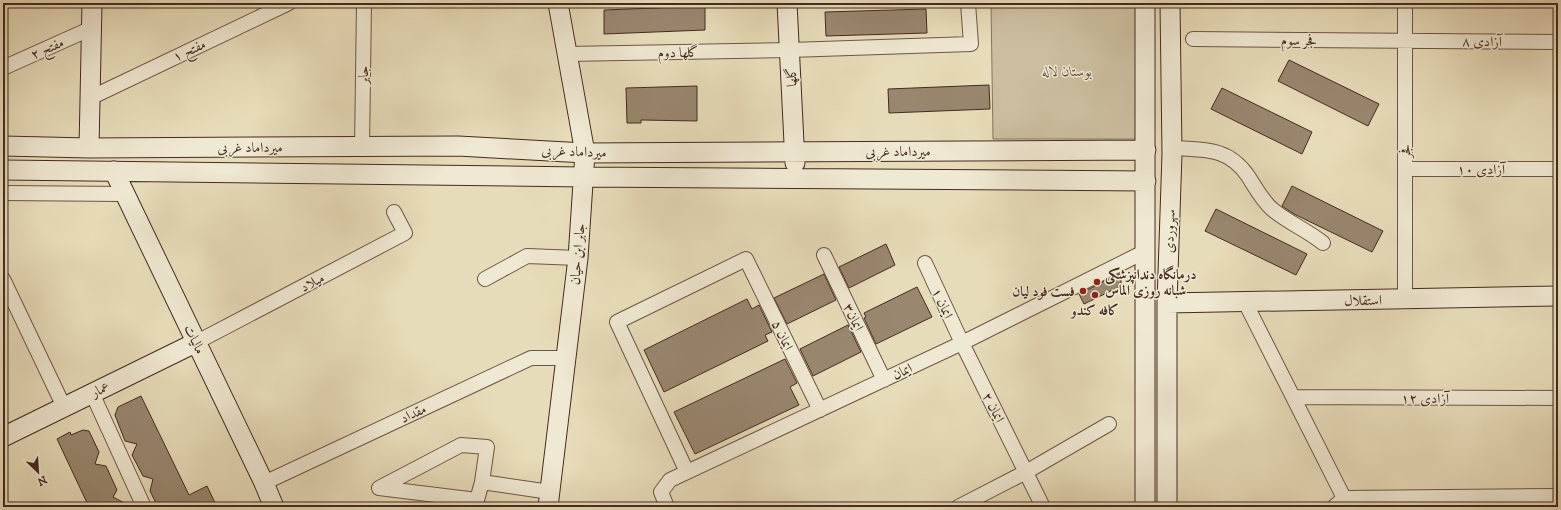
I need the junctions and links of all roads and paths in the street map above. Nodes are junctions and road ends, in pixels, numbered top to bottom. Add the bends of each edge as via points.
1 (92, 3) edge
2 (289, 3) edge
3 (364, 3) edge
4 (558, 3) edge
5 (787, 3) edge
6 (968, 3) edge
7 (1145, 3) edge
8 (1170, 3) edge
9 (1405, 3) edge
10 (92, 28) junction
11 (1193, 39) dead end
12 (1406, 40) junction
13 (1558, 42) edge
14 (790, 50) junction
15 (567, 54) junction
16 (3, 68) edge
17 (90, 98) junction
18 (3, 146) edge
19 (362, 147) junction
20 (89, 148) junction
21 (1172, 148) junction
22 (1146, 150) junction
23 (795, 152) junction
24 (585, 153) junction
25 (1405, 169) junction
26 (1558, 169) edge
27 (3, 170) edge
28 (114, 171) junction
29 (583, 177) junction
30 (796, 178) junction
31 (1146, 181) junction
32 (3, 193) edge
33 (125, 194) junction
34 (394, 212) dead end
35 (1322, 243) dead end
36 (1146, 252) junction
37 (824, 255) dead end
38 (578, 258) junction
39 (925, 263) dead end
40 (485, 278) dead end
41 (3, 279) edge
42 (1558, 296) edge
43 (1405, 299) junction
44 (1245, 302) junction
45 (1167, 303) junction
46 (197, 342) junction
47 (962, 343) junction
48 (566, 358) junction
49 (884, 380) junction
50 (92, 393) junction
51 (1293, 397) junction
52 (1558, 398) edge
53 (64, 407) junction
54 (820, 410) junction
55 (1109, 424) dead end
56 (4, 435) edge
57 (688, 472) junction
58 (1026, 472) junction
59 (482, 482) junction
60 (264, 483) junction
61 (1558, 496) edge
62 (549, 499) edge
63 (1339, 503) edge
64 (144, 507) edge
65 (274, 507) edge
66 (667, 507) edge
67 (958, 507) edge
68 (1044, 507) edge
69 (1145, 507) edge
70 (1167, 507) edge

1 - 10 street
2 - 17 street, مفتح ۱
3 - 19 street, جابر
4 - 15 street, جابر ابن حیان
5 - 14 street, گلها
6 - 14 street, گلها دوم via 971,44
7 - 22 street, سهروردی
8 - 21 street, سهروردی
9 - 12 street, فجر
10 - 16 street, مفتح ۲
10 - 17 street
11 - 12 street, فجر سوم
12 - 13 street, آزادی ۸
12 - 25 street, فجر
14 - 15 street, گلها دوم
14 - 23 street, گلها
15 - 24 street, جابر ابن حیان
17 - 20 street
18 - 20 street, میرداماد غربی
19 - 20 street, میرداماد غربی
19 - 24 street, میرداماد غربی via 458,146
21 - 35 street via 1216,151 1228,156 1243,169 1270,207
21 - 45 street, سهروردی
22 - 23 street, میرداماد غربی
22 - 31 street, سهروردی
23 - 24 street, میرداماد غربی
23 - 30 street, گلها
24 - 29 street, جابر ابن حیان
25 - 26 street, آزادی ۱۰
25 - 43 street, فجر
27 - 28 street, میرداماد غربی
28 - 29 street, میرداماد غربی
28 - 33 street, مالیات
29 - 30 street, میرداماد غربی
29 - 38 street, جابر ابن حیان
30 - 31 street, میرداماد غربی
31 - 36 street, سهروردی
32 - 33 street
33 - 46 street, مالیات
34 - 46 street, میلاد via 405,233
36 - 47 street, ایمان
36 - 69 street, سهروردی
37 - 49 street, ایمان۳
38 - 40 street via 527,256
38 - 48 street, جابر ابن حیان
39 - 47 street, ایمان ۱
41 - 53 street
42 - 43 street, استقلال
43 - 44 street, استقلال
44 - 45 street, استقلال
44 - 51 street
45 - 70 street, سهروردی
46 - 50 street, عمار
46 - 60 street, مالیات
47 - 49 street, ایمان
47 - 58 street, ایمان ۲
48 - 60 street, مقداد via 530,358
48 - 62 street, جابر ابن حیان
49 - 54 street, ایمان
50 - 53 street, عمار
50 - 64 street
51 - 52 street, آزادی ۱۲
51 - 63 street
53 - 56 street, عمار
54 - 57 street, ایمان
54 - 57 street, ایمان ۵ via 746,260 617,322
55 - 58 street
57 - 66 street, ایمان via 670,480 661,492
58 - 67 street
58 - 68 street, ایمان ۲
59 - 59 street via 477,500 379,488 461,445 487,447
59 - 62 street
60 - 65 street, مالیات
61 - 63 street

